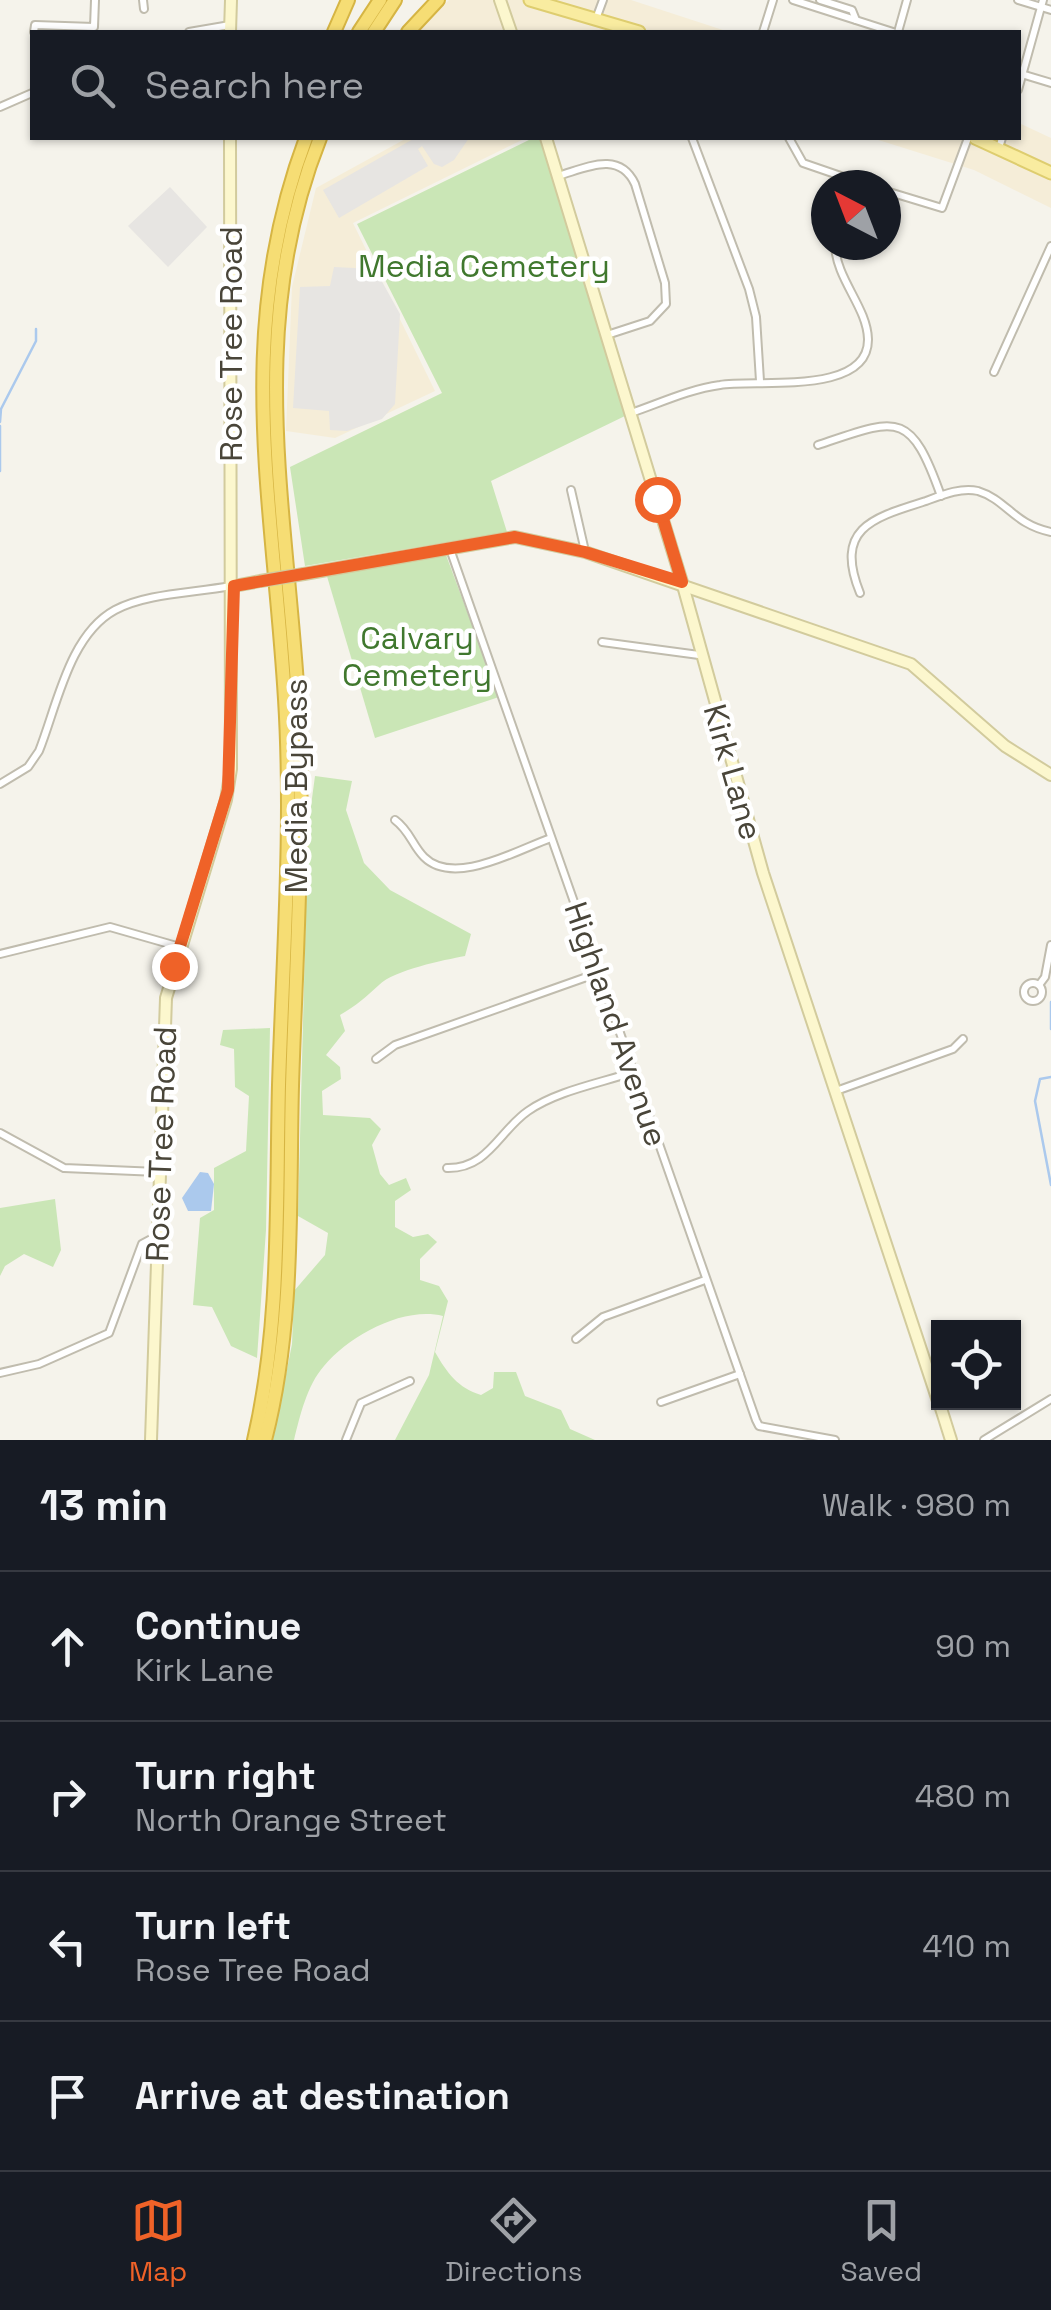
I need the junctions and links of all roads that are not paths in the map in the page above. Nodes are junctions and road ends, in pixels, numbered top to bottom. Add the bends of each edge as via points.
1 (95, 0) edge
2 (231, 0) edge
3 (348, 0) edge
4 (380, 0) edge
5 (396, 0) edge
6 (438, 0) edge
7 (500, 0) edge
8 (530, 0) edge
9 (603, 0) edge
10 (772, 0) edge
11 (792, 0) edge
12 (820, 0) edge
13 (907, 0) edge
14 (1018, 0) edge
15 (1042, 4) edge
16 (1051, 10) edge
17 (596, 20) junction
18 (857, 21) junction
19 (230, 29) edge
20 (34, 30) edge
21 (335, 30) edge
22 (359, 30) edge
23 (375, 30) edge
24 (410, 30) edge
25 (510, 30) edge
26 (632, 30) edge
27 (763, 30) edge
28 (888, 30) edge
29 (896, 30) edge
30 (1021, 73) edge
31 (1051, 83) edge
32 (30, 93) edge
33 (0, 107) edge
34 (230, 140) edge
35 (297, 140) edge
36 (305, 140) edge
37 (322, 140) edge
38 (547, 140) edge
39 (693, 140) edge
40 (791, 140) edge
41 (971, 140) edge
42 (1001, 143) edge
43 (820, 170) edge
44 (1051, 173) edge
45 (558, 176) junction
46 (901, 196) edge
47 (278, 229) junction
48 (1051, 246) edge
49 (838, 260) edge
50 (607, 334) junction
51 (994, 372) dead end
52 (760, 381) junction
53 (631, 413) junction
54 (818, 446) dead end
55 (571, 490) dead end
56 (941, 496) junction
57 (1051, 532) edge
58 (450, 549) junction
59 (585, 552) junction
60 (682, 582) junction
61 (234, 586) junction
62 (860, 594) dead end
63 (602, 642) dead end
64 (699, 655) junction
65 (1051, 775) edge
66 (0, 784) edge
67 (395, 820) dead end
68 (551, 838) junction
69 (1051, 945) edge
70 (180, 947) junction
71 (0, 954) edge
72 (598, 973) junction
73 (1039, 985) dead end
74 (963, 1039) dead end
75 (376, 1059) dead end
76 (633, 1072) junction
77 (835, 1091) junction
78 (0, 1133) edge
79 (447, 1168) dead end
80 (158, 1172) junction
81 (158, 1236) junction
82 (705, 1280) junction
83 (576, 1339) dead end
84 (0, 1373) edge
85 (740, 1374) junction
86 (931, 1378) edge
87 (410, 1381) dead end
88 (1051, 1399) edge
89 (661, 1402) dead end
90 (942, 1410) edge
91 (151, 1440) edge
92 (254, 1440) edge
93 (265, 1440) edge
94 (346, 1440) edge
95 (835, 1440) edge
96 (951, 1440) edge
97 (984, 1440) edge

1 - 20 street via 94,28
2 - 19 street
3 - 21 highway
4 - 22 highway
5 - 23 highway
6 - 24 highway
7 - 25 street
8 - 17 main road
9 - 17 street
10 - 27 street
11 - 18 street
12 - 18 street via 852,10
13 - 29 street
14 - 15 street
15 - 16 street
15 - 30 street
17 - 26 main road
18 - 28 street
30 - 31 street
32 - 33 street
34 - 61 street, Rose Tree Road
35 - 47 highway
36 - 47 highway, Media Bypass
37 - 93 highway, Media Bypass via 302,187 281,278 273,369 300,792 285,1311
38 - 45 street, Kirk Lane
39 - 52 street via 756,317
40 - 43 street via 803,163
41 - 46 street via 942,208
42 - 44 main road
45 - 50 street, Kirk Lane
45 - 50 street via 619,165 631,176 650,233 666,304 650,321
47 - 92 highway, Media Bypass via 262,322 260,393 286,704 287,810 273,1310
48 - 51 street
49 - 52 street via 868,333 866,354 852,369 826,379
50 - 53 street, Kirk Lane
52 - 53 street via 706,388
53 - 60 street, Kirk Lane
54 - 56 street via 878,425 900,428 923,446
55 - 59 street
56 - 57 street via 976,490 1025,526
56 - 62 street via 878,516 857,534 850,559
58 - 59 street via 515,537
58 - 61 street, bridge
58 - 68 street, Highland Avenue
59 - 60 street
60 - 64 street, Kirk Lane
60 - 65 street via 911,664 1006,746
61 - 66 street via 135,603 102,620 82,641 39,752
61 - 70 street, Rose Tree Road via 228,790
63 - 64 street
64 - 77 street, Kirk Lane
67 - 68 street via 421,855 445,869 463,869
68 - 72 street, Highland Avenue
69 - 73 street
70 - 71 street via 110,927
70 - 80 street, Rose Tree Road via 166,998
72 - 75 street via 394,1045
72 - 76 street, Highland Avenue
74 - 77 street via 953,1049
76 - 79 street via 536,1106 485,1156
76 - 82 street, Highland Avenue
77 - 86 street, Kirk Lane
78 - 80 street via 64,1168
80 - 81 street, Rose Tree Road
81 - 84 street via 142,1244 109,1333
81 - 91 street, Rose Tree Road
82 - 83 street via 617,1310
82 - 85 street, Highland Avenue
85 - 89 street
85 - 95 street, Highland Avenue via 760,1426
87 - 94 street via 361,1403
88 - 97 street
90 - 96 street, Kirk Lane

